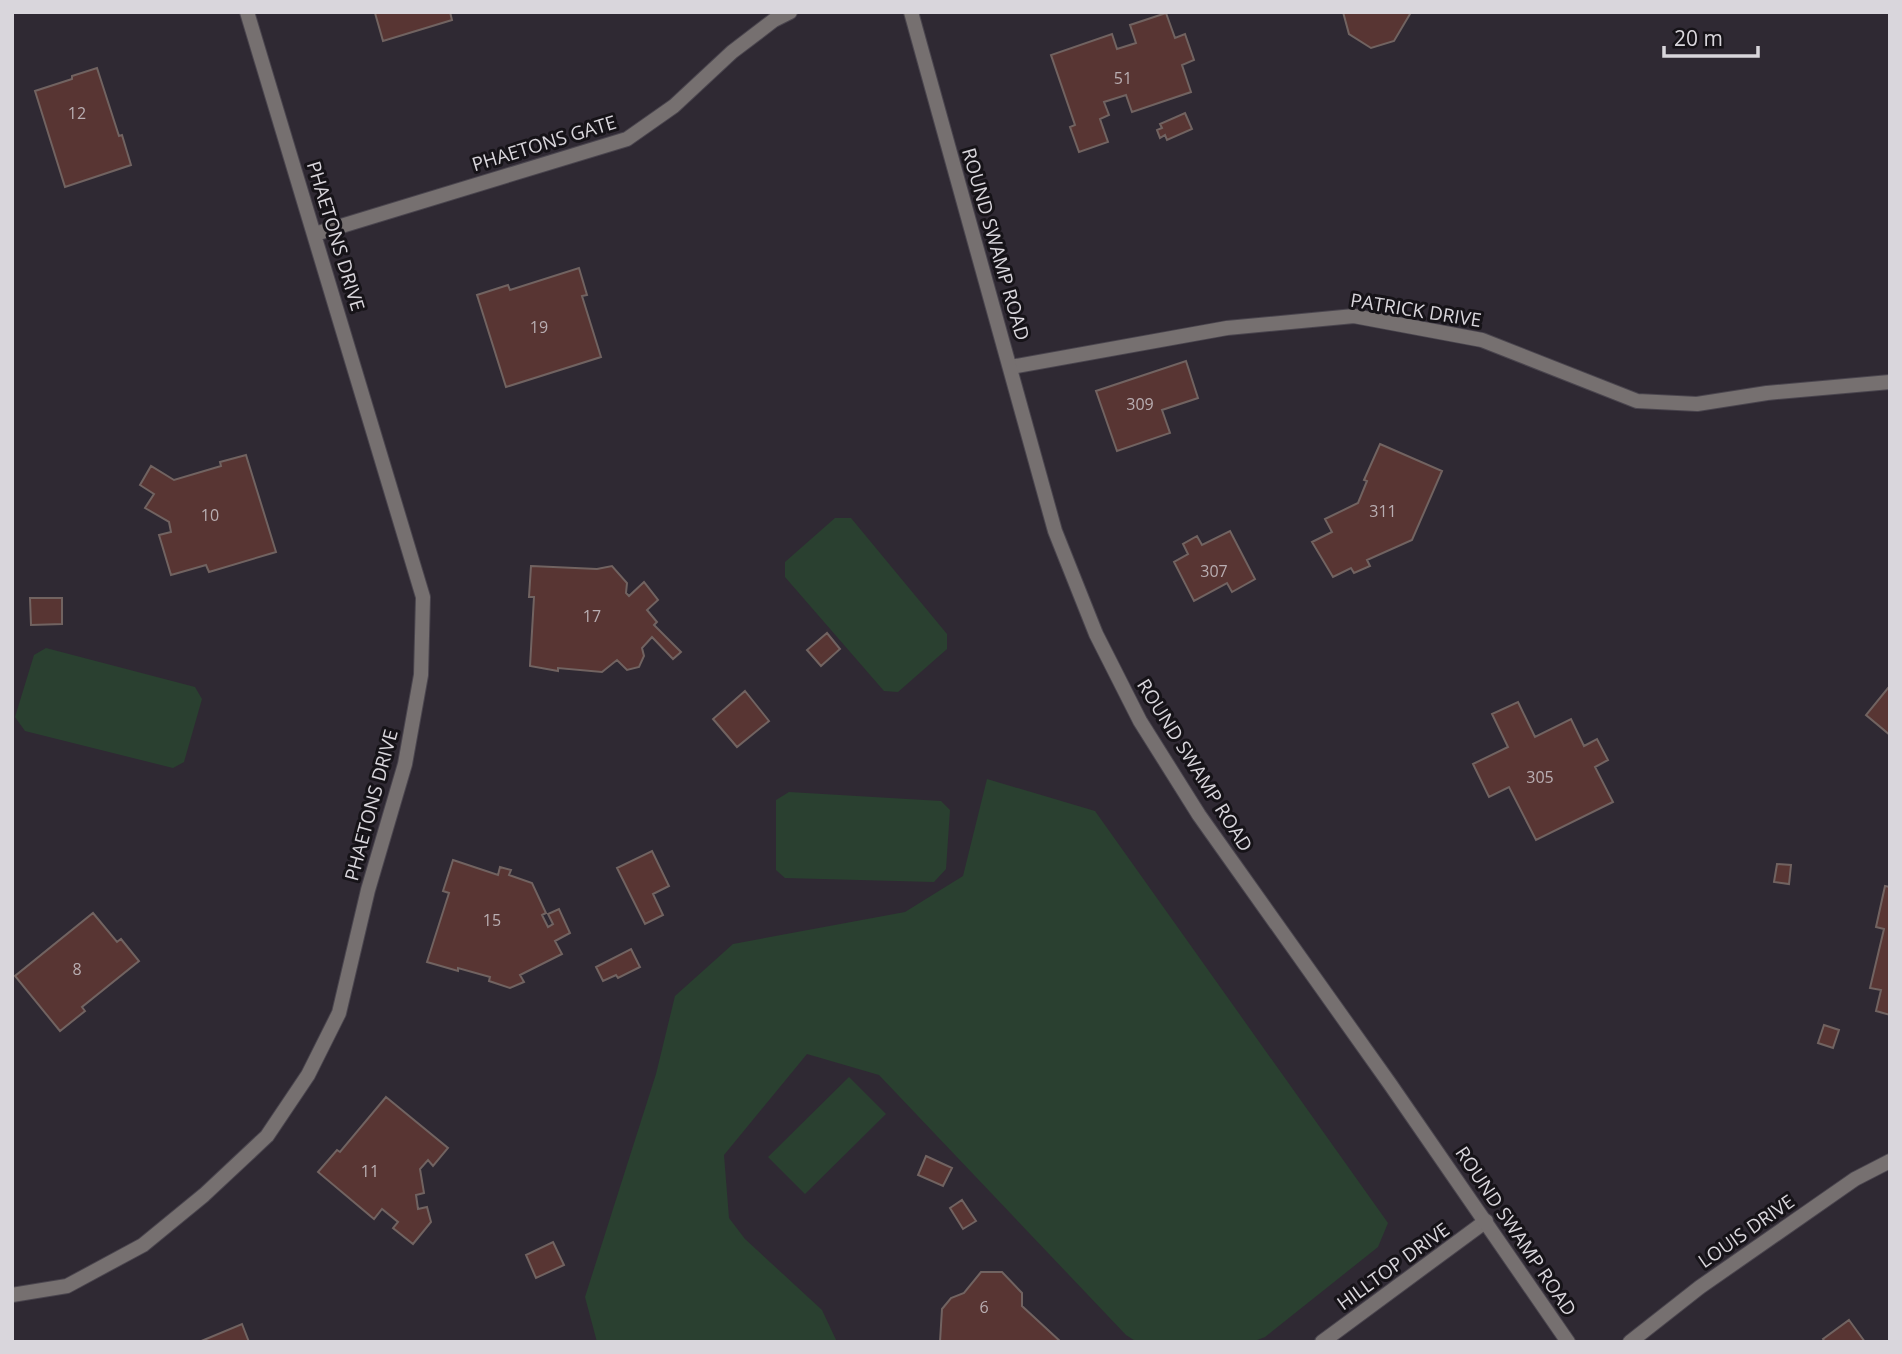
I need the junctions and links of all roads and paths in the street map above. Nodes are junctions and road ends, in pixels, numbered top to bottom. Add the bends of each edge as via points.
1 (247, 12) edge
2 (790, 12) edge
3 (911, 12) edge
4 (315, 234) junction
5 (1011, 367) junction
6 (1890, 382) edge
7 (1890, 1161) edge
8 (1486, 1221) junction
9 (12, 1295) edge
10 (1322, 1342) edge
11 (1568, 1342) edge
12 (1630, 1342) edge

1 - 4 street, PHAETONS DRIVE
2 - 4 street, PHAETONS GATE via 774,20 674,106 627,139
3 - 5 street, ROUND SWAMP ROAD
4 - 9 street, PHAETONS DRIVE via 423,597 421,675 405,764 339,1013 308,1074 267,1136 204,1195 143,1245 67,1286
5 - 6 street, PATRICK DRIVE via 1227,328 1354,316 1482,340 1637,401 1697,404
5 - 8 street, ROUND SWAMP ROAD via 1055,531 1097,634 1140,721 1199,816
7 - 12 street, LOUIS DRIVE via 1855,1179
8 - 10 street, HILLTOP DRIVE
8 - 11 street, ROUND SWAMP ROAD

